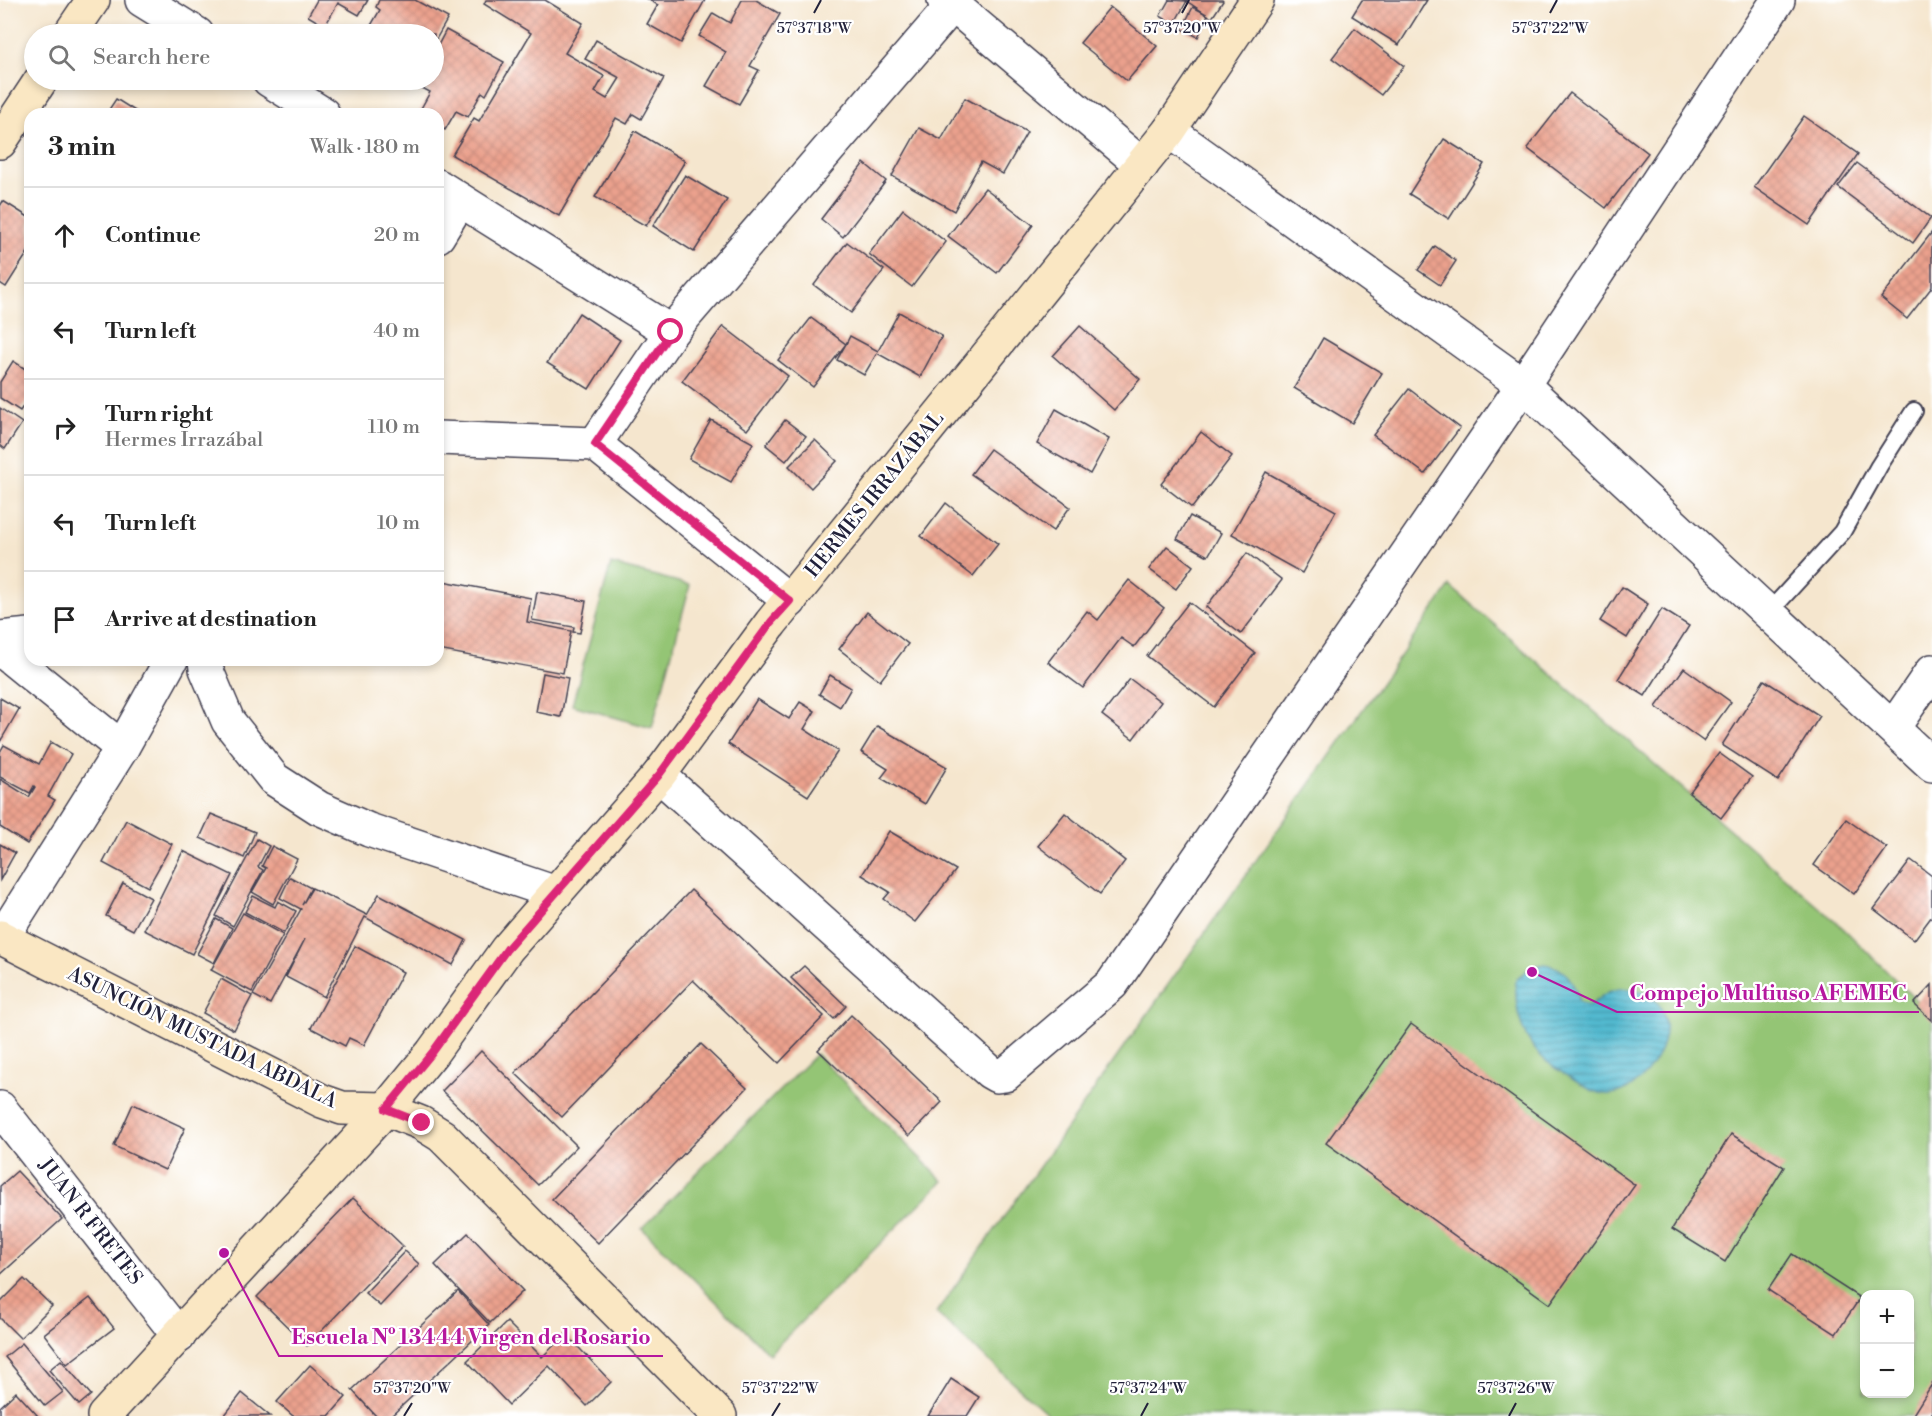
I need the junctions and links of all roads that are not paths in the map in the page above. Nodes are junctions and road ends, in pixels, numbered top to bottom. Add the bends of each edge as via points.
1 (93, 0) edge
2 (142, 0) edge
3 (1257, 0) edge
4 (1778, 0) edge
5 (952, 2) edge
6 (77, 24) edge
7 (181, 24) edge
8 (34, 90) edge
9 (284, 90) edge
10 (313, 108) edge
11 (1169, 131) junction
12 (0, 142) edge
13 (1142, 165) junction
14 (449, 193) edge
15 (444, 213) edge
16 (671, 332) junction
17 (1523, 384) junction
18 (1914, 411) dead end
19 (444, 438) edge
20 (595, 444) junction
21 (790, 601) junction
22 (1769, 612) junction
23 (24, 636) edge
24 (0, 638) edge
25 (0, 649) edge
26 (168, 666) edge
27 (206, 666) edge
28 (1932, 671) edge
29 (1893, 728) junction
30 (122, 748) junction
31 (1932, 765) edge
32 (659, 775) junction
33 (556, 893) junction
34 (1, 938) edge
35 (0, 1108) edge
36 (386, 1109) junction
37 (179, 1336) junction
38 (104, 1416) edge
39 (720, 1416) edge

1 - 6 street
2 - 7 street
3 - 11 street, HERMES IRRAZÁBAL
4 - 17 street
5 - 13 street
5 - 16 street
8 - 12 street
9 - 10 street
11 - 13 street, HERMES IRRAZÁBAL
11 - 17 street
13 - 21 street, HERMES IRRAZÁBAL
14 - 15 street
14 - 16 street
16 - 20 street
17 - 22 street
17 - 32 street via 1112,984 1005,1075 990,1072
18 - 22 lane via 1842,532
19 - 20 street
20 - 21 street
21 - 32 street, HERMES IRRAZÁBAL
22 - 29 street
23 - 24 street
25 - 30 street
26 - 30 street
27 - 33 street via 228,721 274,779 319,808 369,830
28 - 29 street
29 - 31 street
30 - 34 street
32 - 33 street, HERMES IRRAZÁBAL
33 - 36 street, HERMES IRRAZÁBAL via 507,949
34 - 36 street, ASUNCIÓN MUSTADA ABDALA via 322,1101 342,1108
35 - 37 street, JUAN R FRETES
36 - 37 street, HERMES IRRAZÁBAL
36 - 39 street, ASUNCIÓN MUSTADA ABDALA via 422,1123 442,1136
37 - 38 street, HERMES IRRAZÁBAL

